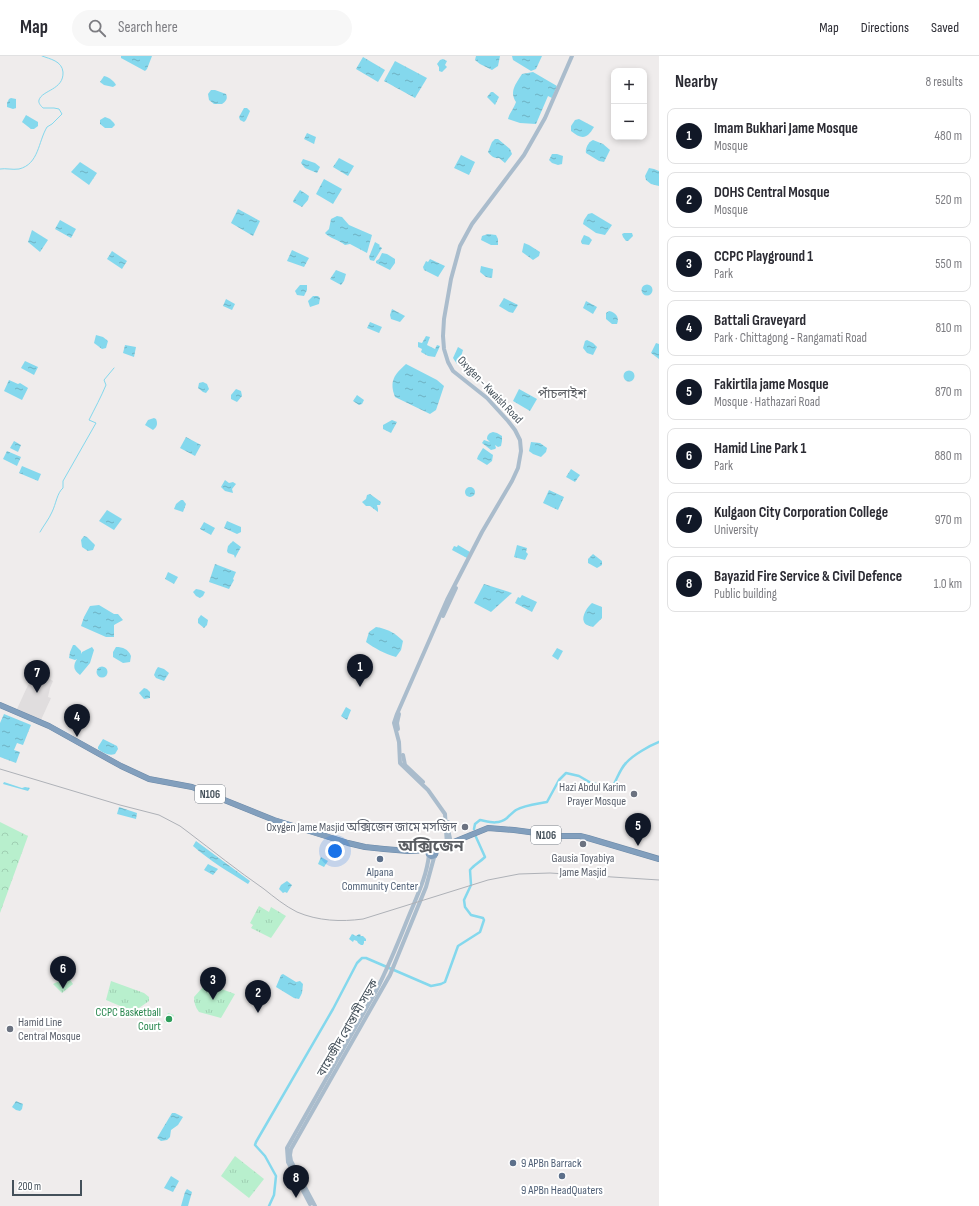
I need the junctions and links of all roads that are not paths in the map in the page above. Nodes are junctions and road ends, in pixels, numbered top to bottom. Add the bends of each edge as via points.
1 (573, 56) edge
2 (0, 706) edge
3 (449, 844) junction
4 (432, 852) junction
5 (659, 861) edge
6 (388, 972) junction
7 (312, 1206) edge
8 (315, 1206) edge

1 - 3 main road, Oxygen - Kwaish Road via 537,133 464,238 455,263 444,319 444,349 453,371 512,424 521,450 516,475 485,526 447,600 395,720 400,763 428,790 445,814
2 - 4 highway, N106 via 60,733 143,779 192,789 274,823 352,847 384,852
3 - 4 highway, N106
3 - 5 highway, N106 via 483,829 495,828 580,836
4 - 5 highway, N106 via 487,830 585,839
4 - 6 main road, বায়েজীদ বোস্তামী সড়ক via 426,887
6 - 7 main road, বায়েজীদ বোস্তামী সড়ক via 287,1148 288,1162
6 - 8 main road, বায়েজীদ বোস্তামী সড়ক via 291,1149 291,1161

